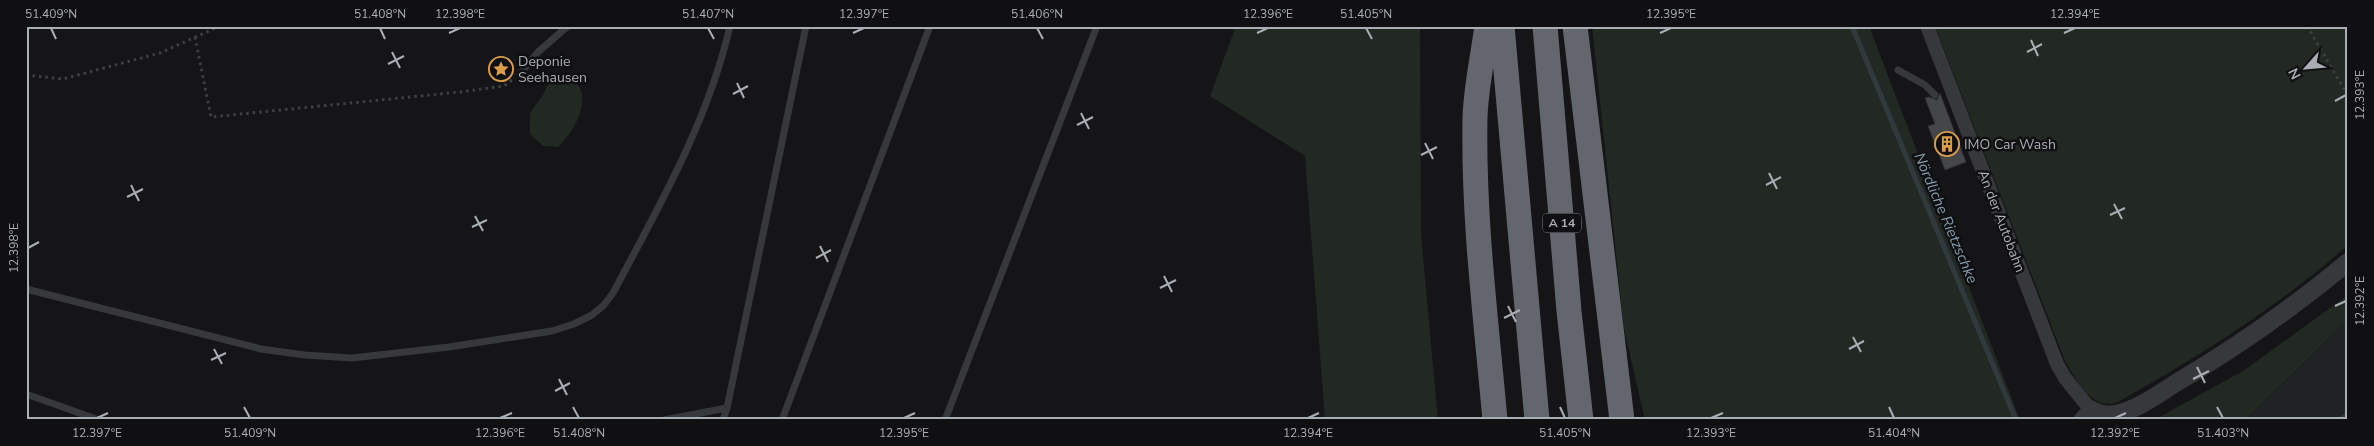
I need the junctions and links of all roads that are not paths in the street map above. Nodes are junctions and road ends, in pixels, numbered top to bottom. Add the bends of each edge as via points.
1 (568, 26) edge
2 (730, 26) edge
3 (806, 26) edge
4 (930, 26) edge
5 (1097, 26) edge
6 (1487, 26) edge
7 (1502, 26) edge
8 (1545, 26) edge
9 (1575, 26) edge
10 (1927, 26) edge
11 (1898, 70) dead end
12 (520, 74) road end
13 (1935, 94) dead end
14 (2348, 262) edge
15 (26, 289) edge
16 (26, 394) edge
17 (727, 408) junction
18 (2085, 415) edge
19 (2348, 415) edge
20 (99, 420) edge
21 (664, 420) edge
22 (723, 420) edge
23 (782, 420) edge
24 (945, 420) edge
25 (1496, 420) edge
26 (1537, 420) edge
27 (1581, 420) edge
28 (1622, 420) edge
29 (2342, 420) edge

1 - 12 lane via 538,52
2 - 15 lane via 722,62 704,112 658,209 613,293 604,305 574,324 449,347 352,358 305,355 261,349
3 - 17 lane
4 - 23 lane
5 - 24 lane
6 - 25 highway via 1475,114 1476,184 1477,227
7 - 26 highway
8 - 27 highway, A 14
9 - 28 highway
10 - 18 street, An der Autobahn via 2057,364
11 - 13 lane
14 - 18 street via 2273,321 2136,407 2113,415
16 - 20 lane
17 - 21 lane
17 - 22 lane
19 - 29 lane

